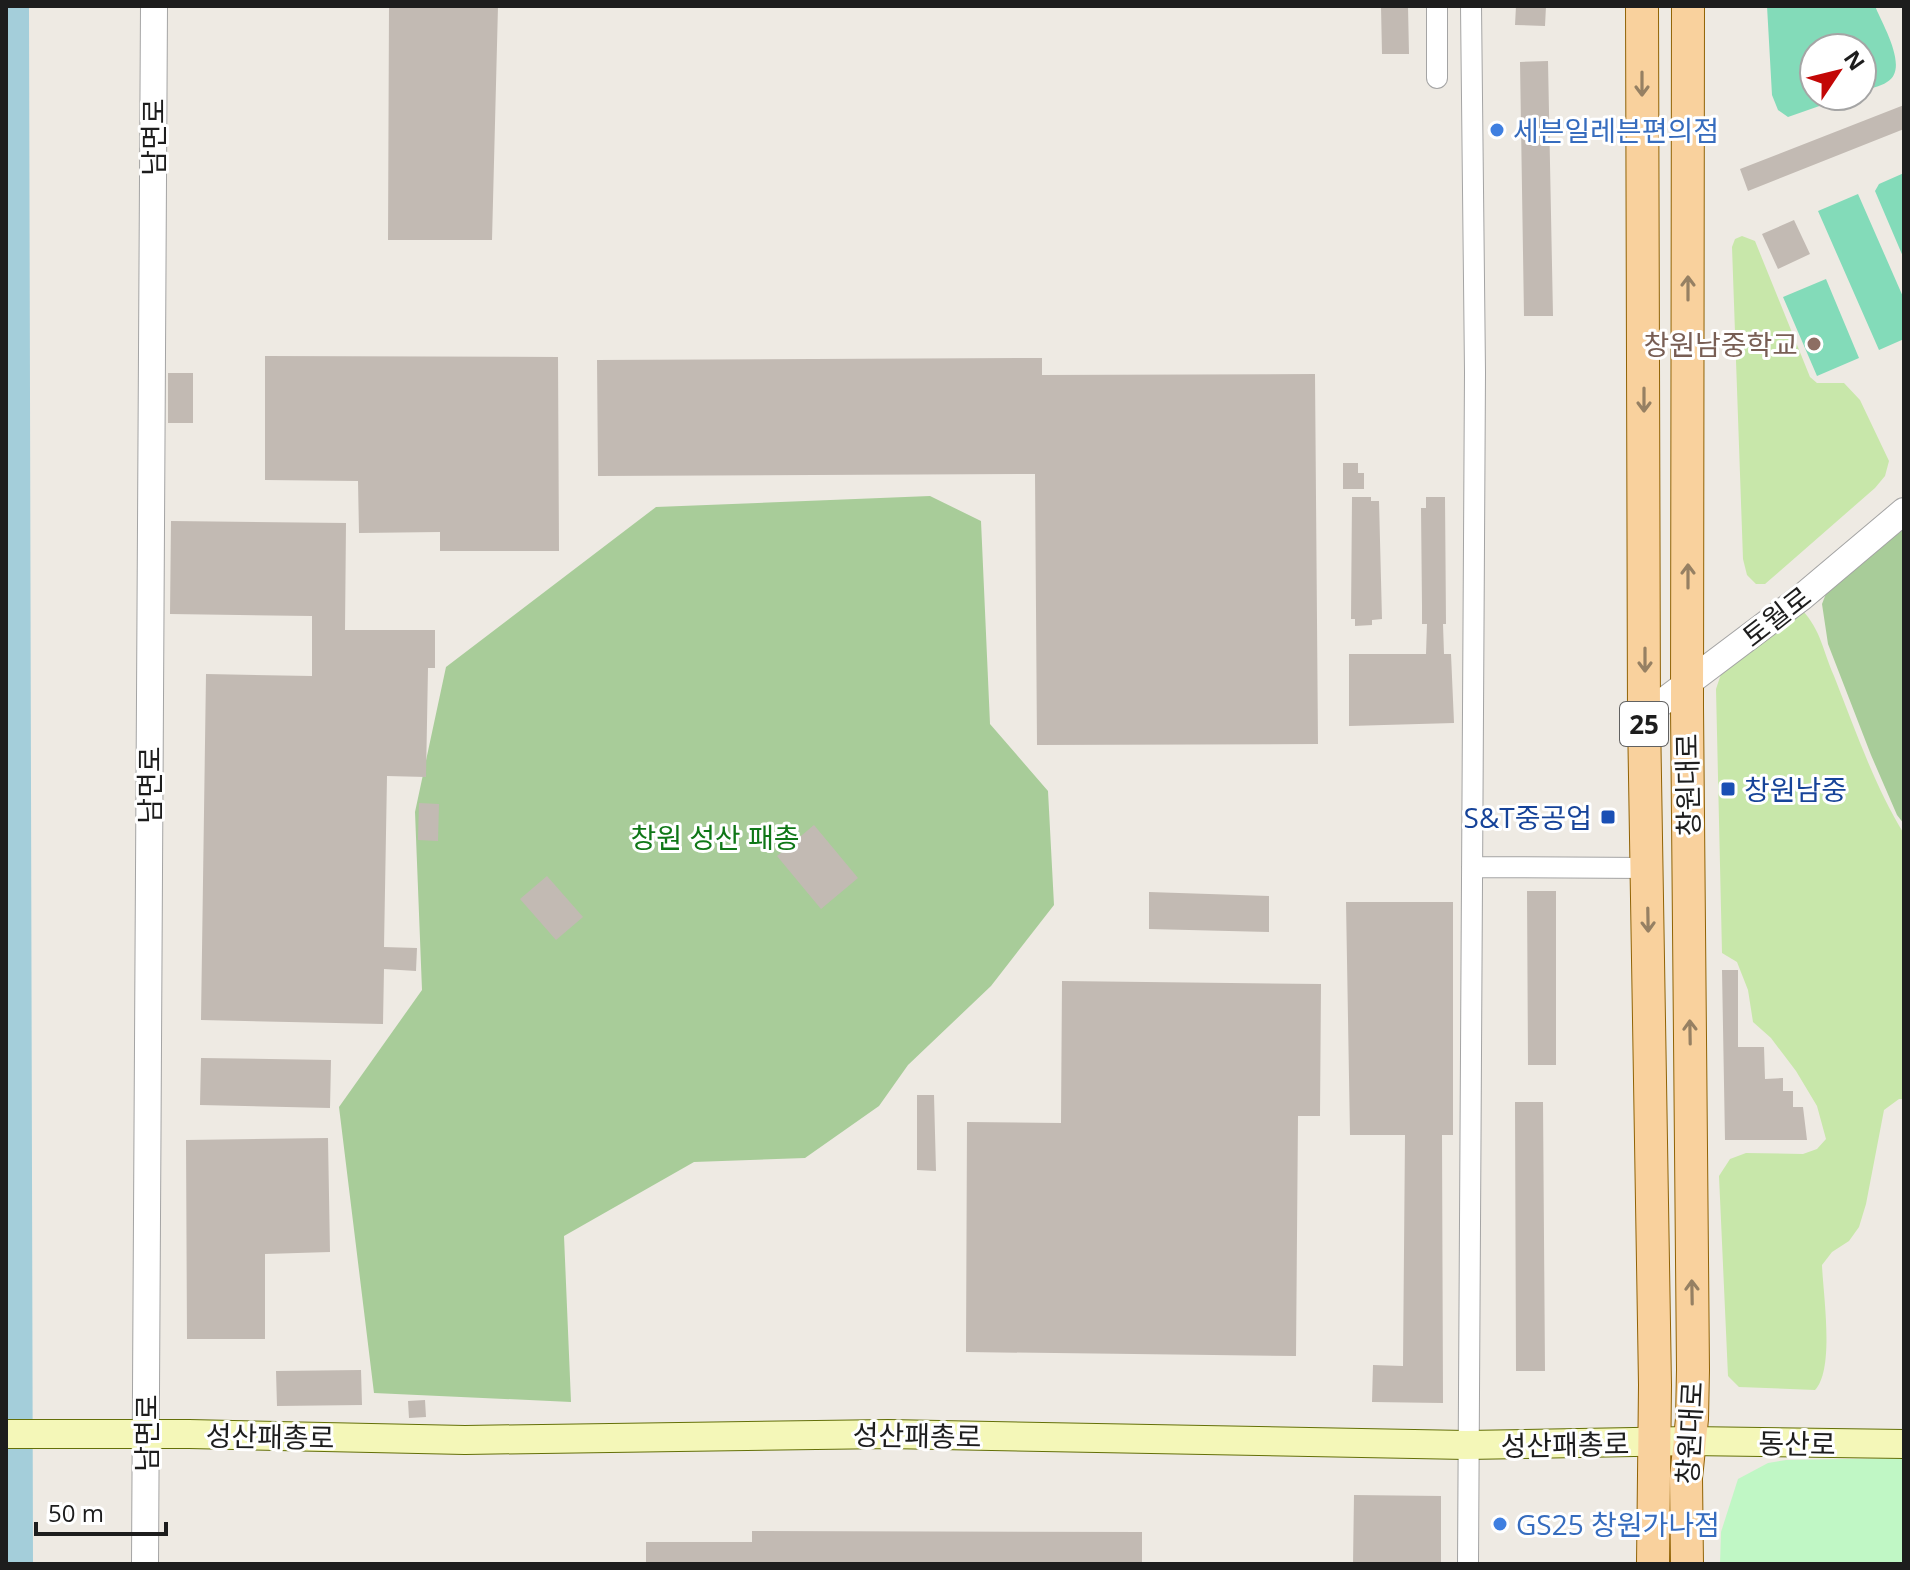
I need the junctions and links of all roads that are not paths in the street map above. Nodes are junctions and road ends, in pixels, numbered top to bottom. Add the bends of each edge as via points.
1 (154, 6) edge
2 (1437, 6) edge
3 (1471, 6) edge
4 (1642, 6) edge
5 (1688, 6) edge
6 (1437, 78) dead end
7 (1904, 511) edge
8 (1687, 683) junction
9 (1644, 716) junction
10 (1472, 867) junction
11 (1647, 868) junction
12 (6, 1434) edge
13 (146, 1434) junction
14 (1689, 1441) junction
15 (1654, 1442) junction
16 (1904, 1444) edge
17 (1466, 1445) junction
18 (145, 1564) edge
19 (1468, 1564) edge
20 (1653, 1564) edge
21 (1687, 1564) edge

1 - 13 street, 남면로
2 - 6 street
3 - 10 street
4 -> 9 main road, 창원대로 / 25
8 -> 5 main road, 창원대로 / 25
7 - 8 street, 토월로 via 1811,590
8 - 9 street, 토월로
14 -> 8 main road, 창원대로 / 25 via 1693,1354
9 - 11 main road, 창원대로 / 25
10 - 11 street
10 - 17 street
11 -> 15 main road, 창원대로 / 25
12 - 13 main road, 성산패총로
13 - 17 main road, 성산패총로 via 465,1440 888,1434
13 - 18 street, 남면로
14 - 15 main road, 성산패총로
14 - 16 main road, 동산로
14 - 21 main road, 창원대로 / 25
15 - 17 main road, 성산패총로
15 - 20 main road, 창원대로 / 25
17 - 19 street

